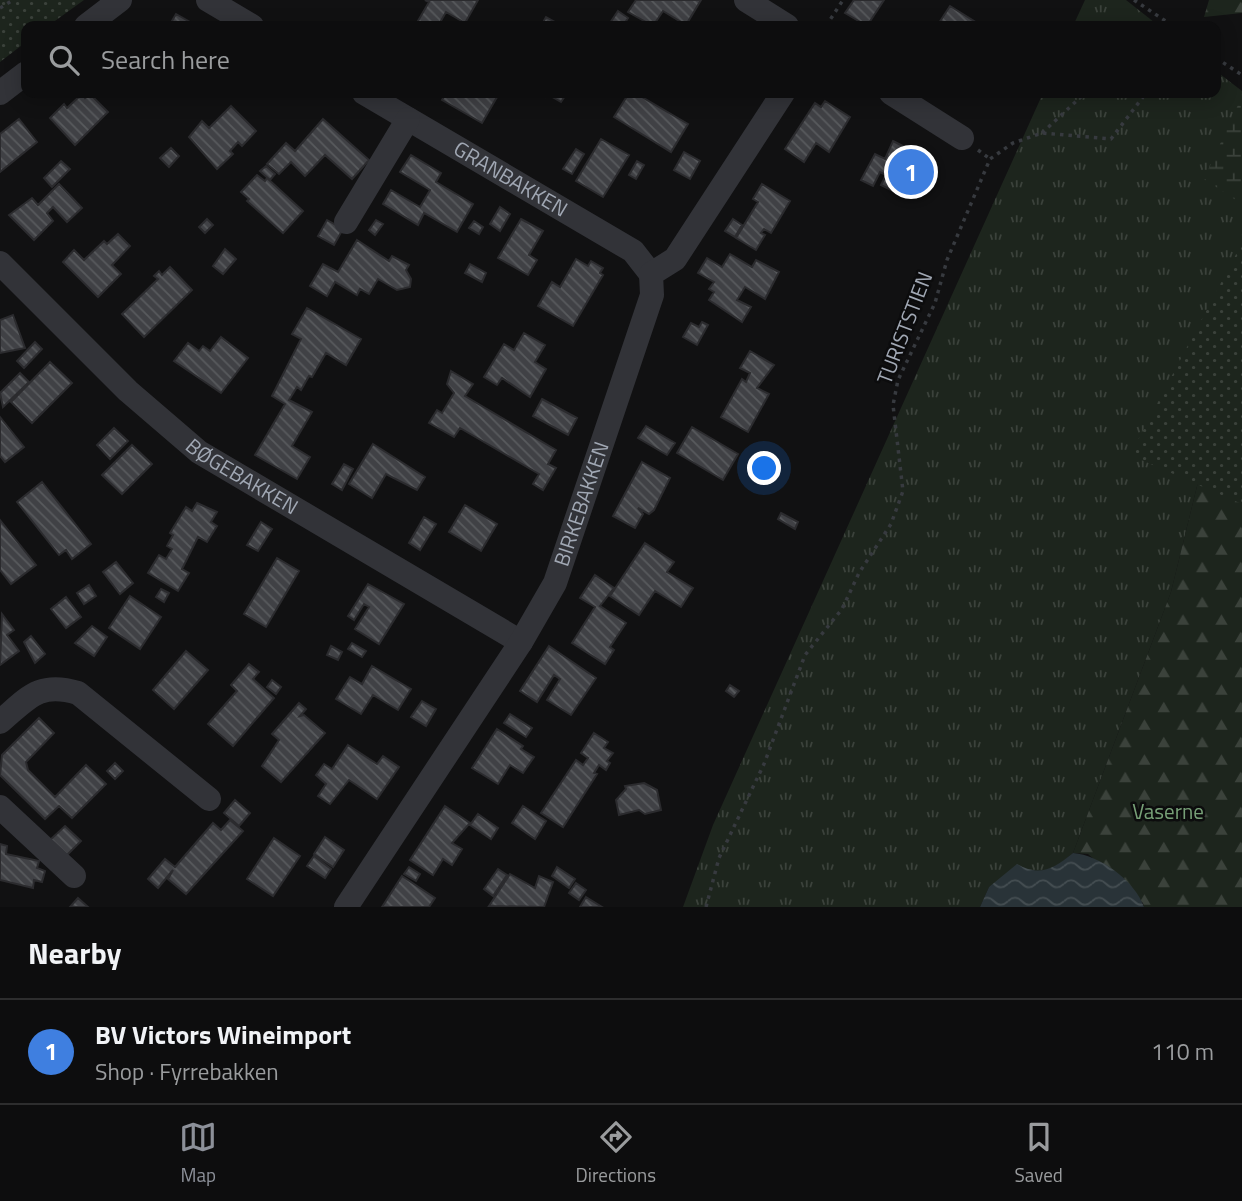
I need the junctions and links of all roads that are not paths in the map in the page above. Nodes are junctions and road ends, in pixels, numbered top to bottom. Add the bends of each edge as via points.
1 (120, 0) edge
2 (208, 0) edge
3 (746, 0) edge
4 (93, 21) edge
5 (244, 21) edge
6 (779, 21) edge
7 (21, 77) edge
8 (0, 93) edge
9 (372, 98) edge
10 (780, 98) edge
11 (899, 98) edge
12 (408, 119) junction
13 (962, 138) dead end
14 (346, 222) dead end
15 (0, 263) edge
16 (651, 274) junction
17 (521, 642) junction
18 (0, 722) edge
19 (209, 799) dead end
20 (0, 807) edge
21 (75, 876) dead end
22 (346, 907) edge

1 - 4 street
2 - 5 street
3 - 6 street
7 - 8 street
9 - 12 street, GRANBAKKEN
10 - 16 street via 675,259
11 - 13 street
12 - 14 street
12 - 16 street, GRANBAKKEN via 633,251
15 - 17 street, BØGEBAKKEN via 128,391 199,452
16 - 17 street, BIRKEBAKKEN via 652,295 555,583
17 - 22 street, BIRKEBAKKEN
18 - 19 street via 34,692 57,687 78,693
20 - 21 street

